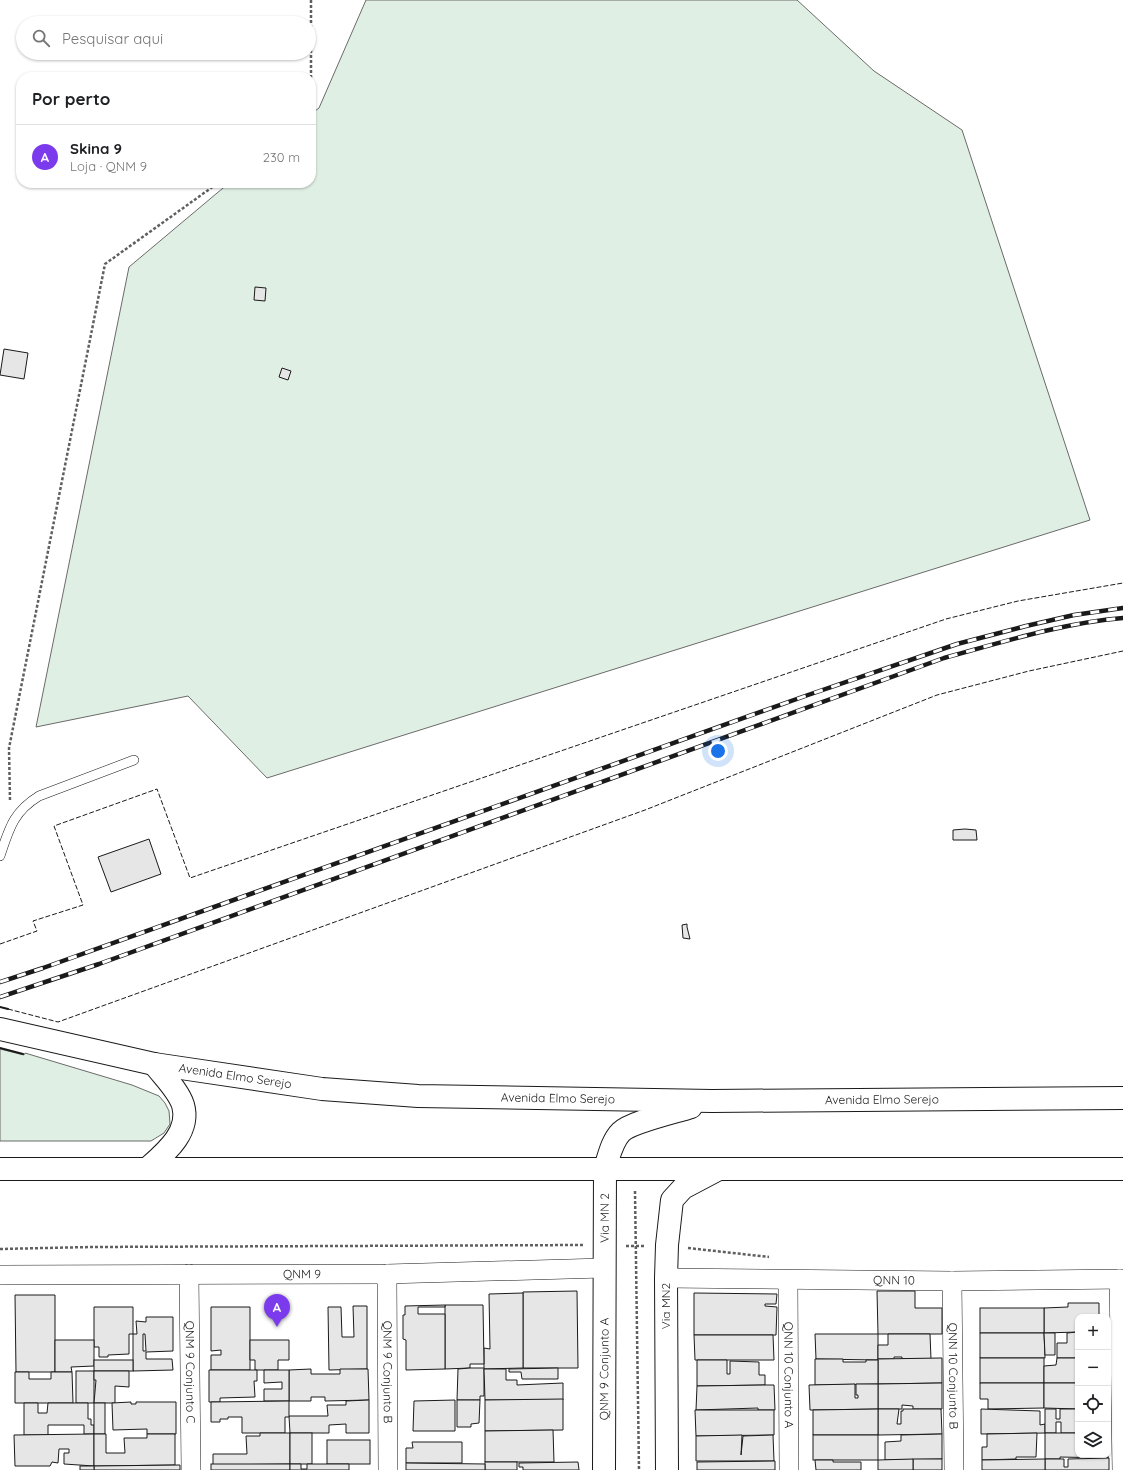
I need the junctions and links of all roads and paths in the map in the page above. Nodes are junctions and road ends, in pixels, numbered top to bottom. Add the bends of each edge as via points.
1 (311, 0) edge
2 (311, 16) edge
3 (311, 60) edge
4 (311, 72) edge
5 (211, 188) edge
6 (134, 760) dead end
7 (10, 825) junction
8 (0, 856) edge
9 (0, 1028) edge
10 (154, 1064) junction
11 (1123, 1098) edge
12 (712, 1101) junction
13 (605, 1168) junction
14 (634, 1168) junction
15 (0, 1169) edge
16 (147, 1169) junction
17 (719, 1169) junction
18 (1123, 1169) edge
19 (603, 1268) junction
20 (189, 1274) junction
21 (387, 1274) junction
22 (0, 1276) edge
23 (666, 1278) junction
24 (1121, 1279) edge
25 (788, 1280) junction
26 (952, 1281) junction
27 (604, 1384) junction
28 (191, 1470) edge
29 (388, 1470) edge
30 (604, 1470) edge
31 (618, 1470) edge
32 (639, 1470) edge
33 (667, 1470) edge
34 (789, 1470) edge
35 (954, 1470) edge
36 (1122, 1470) edge

1 - 2 path
3 - 4 path
5 - 7 path via 104,264 9,748
6 - 7 lane via 39,796 27,803
7 - 8 lane
9 - 10 main road, Avenida Elmo Serejo
10 - 12 main road, Avenida Elmo Serejo via 322,1089 418,1096
10 - 16 main road via 175,1090 183,1105 184,1114 176,1141
11 - 12 main road, Avenida Elmo Serejo
12 - 13 main road, Via MN 2 via 622,1130 612,1145
13 - 14 main road
13 - 16 main road
13 - 19 main road, Via MN 2
14 - 17 main road
14 - 32 path
15 - 16 main road
17 - 18 main road
17 - 23 main road, Via MN2 via 683,1188 672,1200 666,1245
19 - 21 street, QNM 9
19 - 27 main road, QNM 9 Conjunto A
20 - 21 street, QNM 9
20 - 22 street, QNM 9
20 - 28 street, QNM 9 Conjunto C
21 - 29 street, QNM 9 Conjunto B
23 - 25 street, QNN 10
23 - 33 main road, Via MN2
24 - 26 street, QNN 10
24 - 36 street
25 - 26 street, QNN 10
25 - 34 street, QNN 10 Conjunto A
26 - 35 street, QNN 10 Conjunto B
27 - 30 main road, QNM 9 Conjunto A
27 - 31 main road

